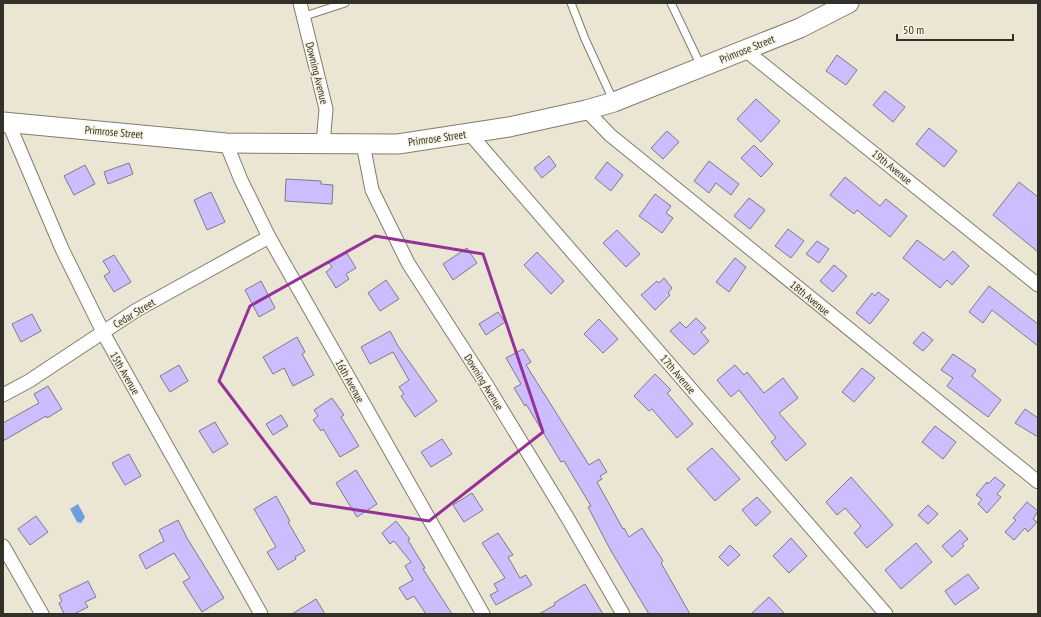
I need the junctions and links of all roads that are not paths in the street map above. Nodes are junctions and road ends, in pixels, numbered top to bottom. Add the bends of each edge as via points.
1 (300, 3) edge
2 (345, 3) edge
3 (570, 3) edge
4 (671, 3) edge
5 (849, 3) edge
6 (336, 4) edge
7 (829, 7) edge
8 (302, 17) junction
9 (745, 50) junction
10 (701, 67) junction
11 (614, 102) junction
12 (586, 110) junction
13 (5, 122) edge
14 (470, 134) junction
15 (226, 143) junction
16 (323, 144) junction
17 (363, 144) junction
18 (269, 237) junction
19 (1038, 285) edge
20 (103, 333) junction
21 (3, 395) edge
22 (1038, 482) edge
23 (3, 546) edge
24 (42, 614) edge
25 (261, 614) edge
26 (483, 614) edge
27 (623, 614) edge
28 (886, 614) edge

1 - 8 street, Downing Avenue
2 - 6 lane
3 - 11 lane
4 - 10 lane
5 - 7 main road, Primrose Street
6 - 8 lane
7 - 9 main road, Primrose Street via 800,28
8 - 16 street, Downing Avenue via 326,109
9 - 10 main road, Primrose Street
9 - 19 street, 19th Avenue
10 - 11 main road, Primrose Street
11 - 12 main road, Primrose Street
12 - 14 main road, Primrose Street
12 - 22 street, 18th Avenue via 610,135
13 - 15 main road, Primrose Street
13 - 20 street, 15th Avenue
14 - 17 main road, Primrose Street via 398,144
14 - 28 street, 17th Avenue
15 - 16 main road, Primrose Street
15 - 18 street, 16th Avenue
16 - 17 main road, Primrose Street
17 - 27 street, Downing Avenue via 372,190 408,262 490,391
18 - 20 street, Cedar Street via 135,312
18 - 26 street, 16th Avenue
20 - 21 street, Cedar Street
20 - 25 street, 15th Avenue
23 - 24 street

